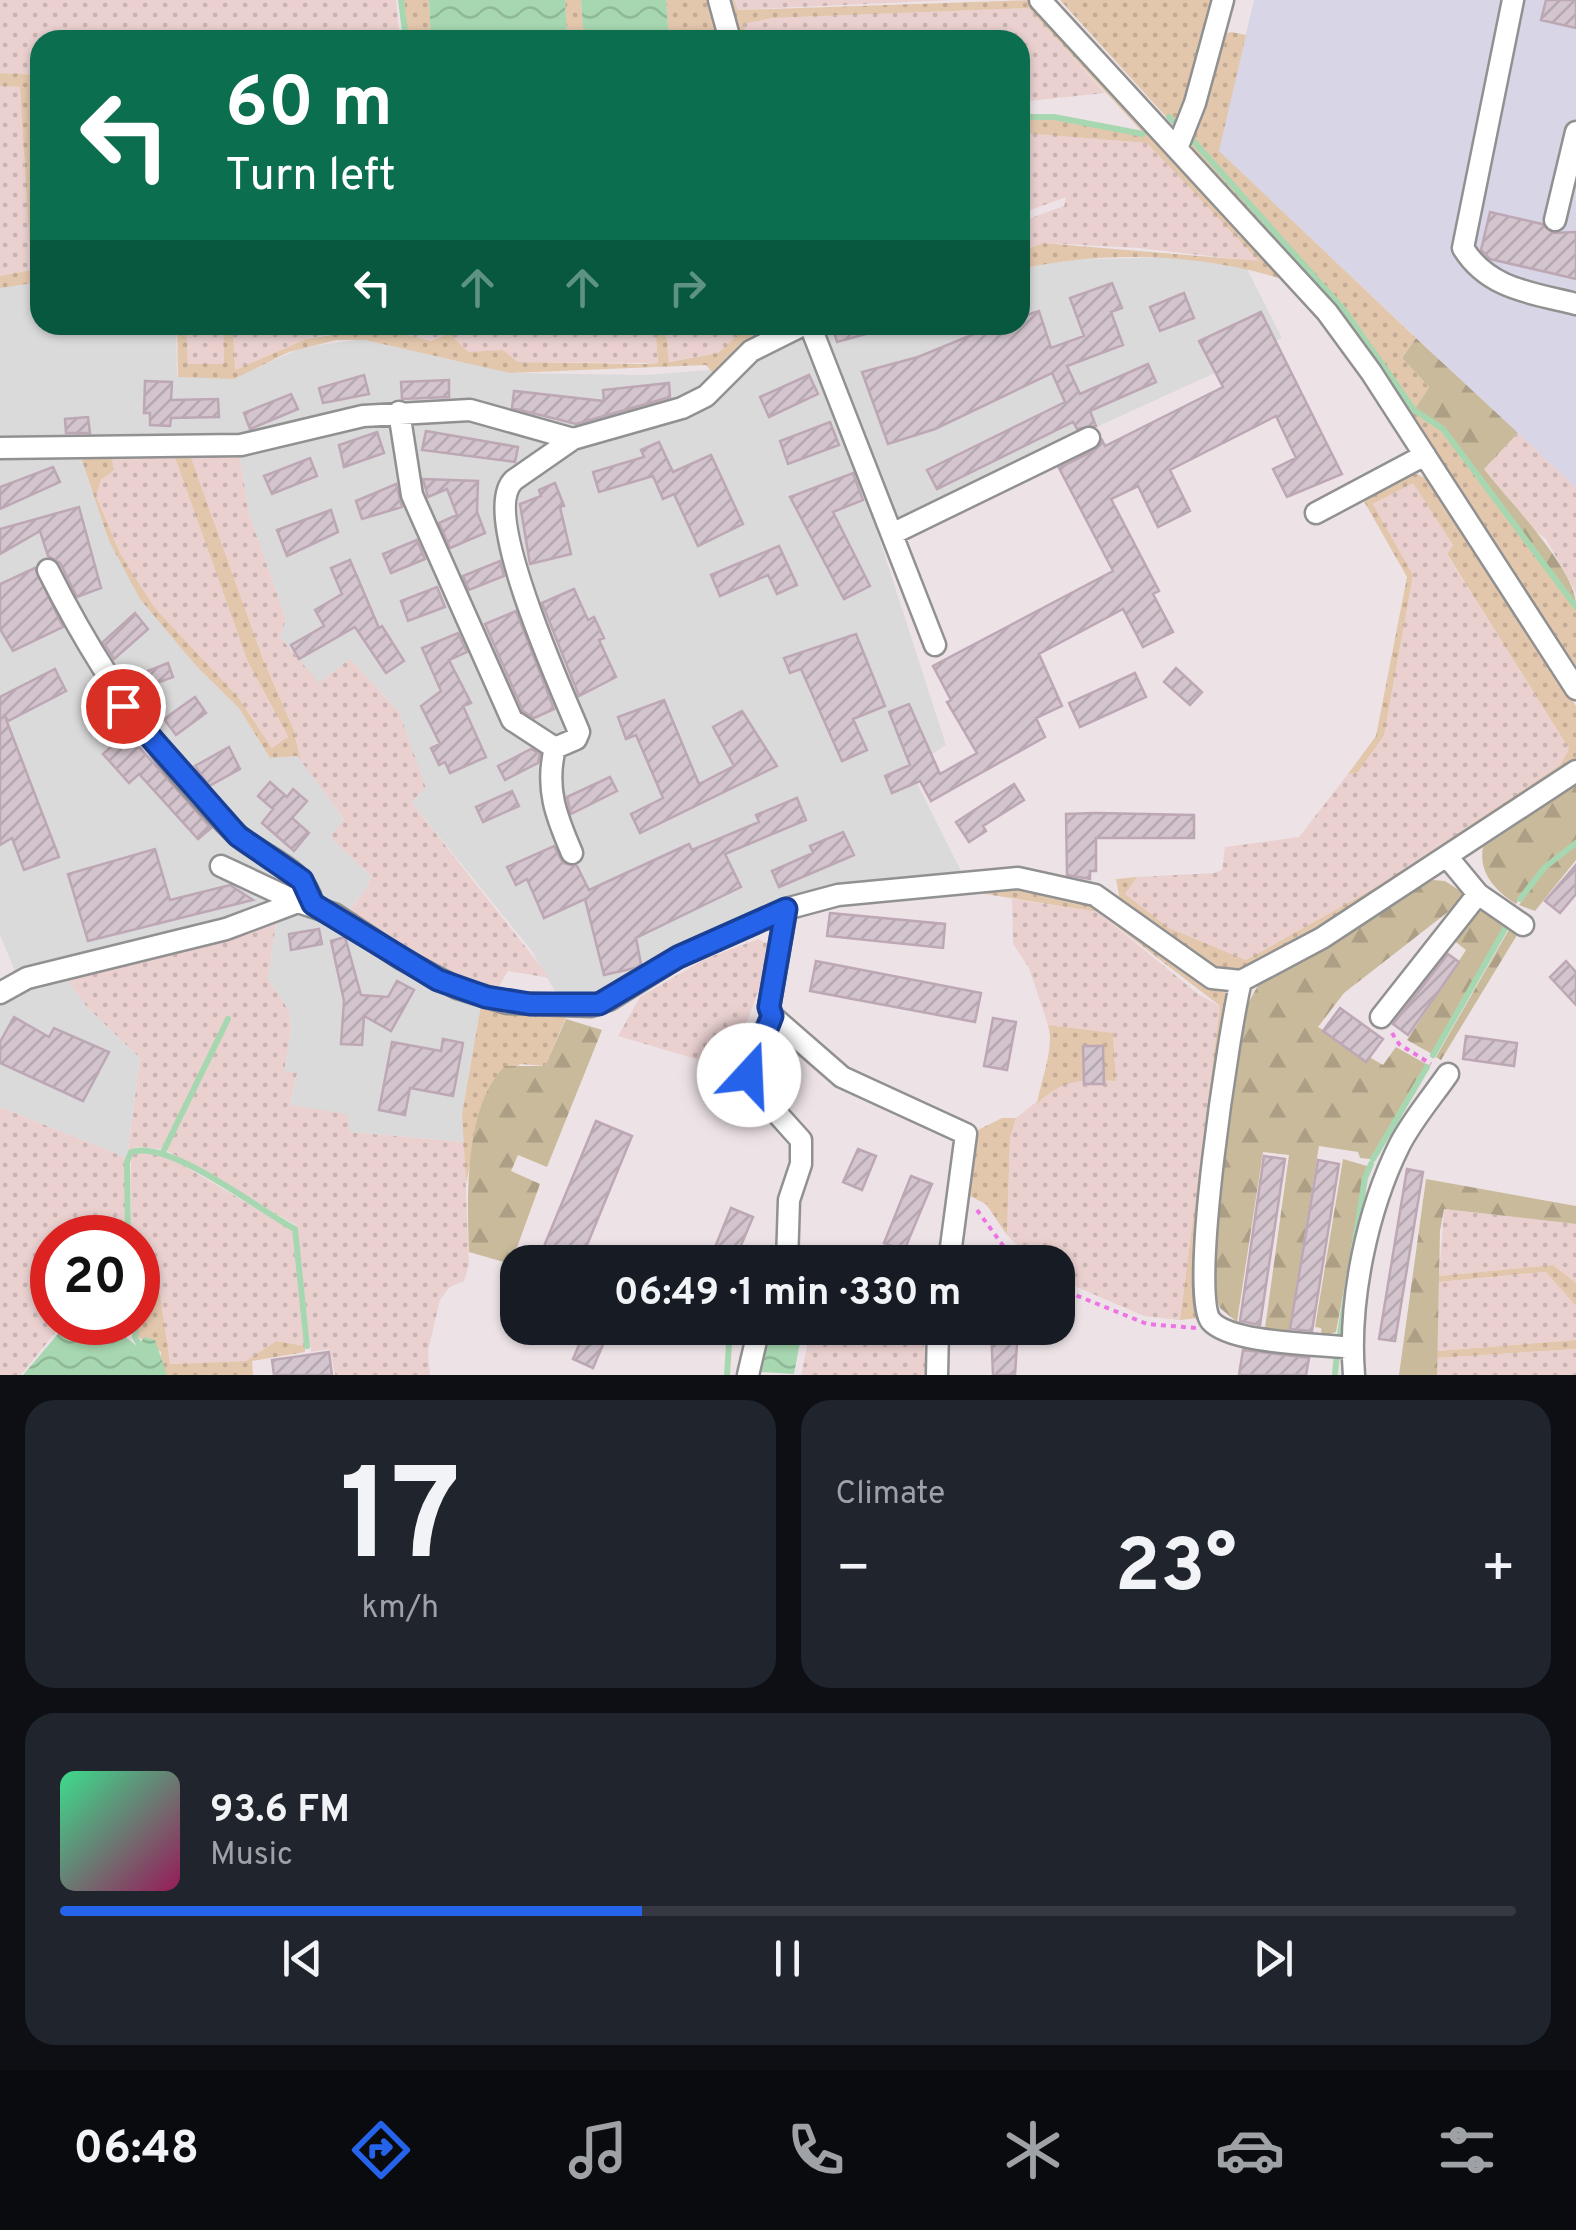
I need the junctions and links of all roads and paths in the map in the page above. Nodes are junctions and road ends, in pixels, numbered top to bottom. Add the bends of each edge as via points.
1 (719, 0) edge
2 (1040, 0) edge
3 (1224, 0) edge
4 (1513, 0) edge
5 (727, 30) edge
6 (1576, 132) edge
7 (1178, 146) junction
8 (1573, 158) edge
9 (1555, 220) dead end
10 (1576, 304) edge
11 (785, 335) edge
12 (811, 335) edge
13 (399, 412) junction
14 (573, 438) junction
15 (1089, 438) dead end
16 (0, 448) edge
17 (1425, 455) junction
18 (1316, 513) dead end
19 (892, 534) junction
20 (48, 570) dead end
21 (936, 645) dead end
22 (1576, 688) edge
23 (555, 748) junction
24 (1576, 771) edge
25 (572, 853) dead end
26 (1449, 858) junction
27 (221, 866) dead end
28 (1478, 894) junction
29 (306, 903) junction
30 (786, 909) junction
31 (1523, 925) dead end
32 (1242, 982) junction
33 (0, 992) edge
34 (772, 1016) junction
35 (1380, 1017) joint
36 (1448, 1074) joint
37 (960, 1192) junction
38 (788, 1245) edge
39 (952, 1245) edge
40 (1002, 1245) edge
41 (1075, 1295) edge
42 (1209, 1320) junction
43 (755, 1345) edge
44 (933, 1345) edge
45 (1352, 1348) junction
46 (748, 1375) edge
47 (937, 1375) edge
48 (1354, 1375) edge

1 - 5 street
2 - 7 street
3 - 7 street
4 - 10 street via 1463,248 1492,279
6 - 8 street
7 - 17 street via 1326,312
8 - 9 street
11 - 14 street via 751,351 706,396 682,408
12 - 19 street
13 - 14 street via 470,410
13 - 16 street via 241,445
13 - 23 street via 412,495 512,720
14 - 23 street via 504,494 525,596 579,732
15 - 19 street
17 - 18 street
17 - 22 street
19 - 21 street
20 - 29 street via 123,706 238,836 302,880
23 - 25 street via 551,805
24 - 26 street
26 - 28 street
26 - 32 street
27 - 29 street
28 - 31 street
28 - 35 street
29 - 30 street via 457,988 507,1002 579,1006 609,1000 678,957
29 - 33 street via 27,978
30 - 32 street via 838,894 1018,878 1095,896 1212,978
30 - 34 street
32 - 42 street via 1200,1289
34 - 37 street via 842,1077 962,1129 968,1139
34 - 38 street via 748,1068 756,1090 802,1140
35 - 36 path via 1399,1044
36 - 45 street via 1402,1140 1380,1188
37 - 39 street
37 - 40 path
41 - 42 path via 1148,1324 1200,1328
42 - 45 street via 1233,1334
43 - 46 street
44 - 47 street
45 - 48 street

